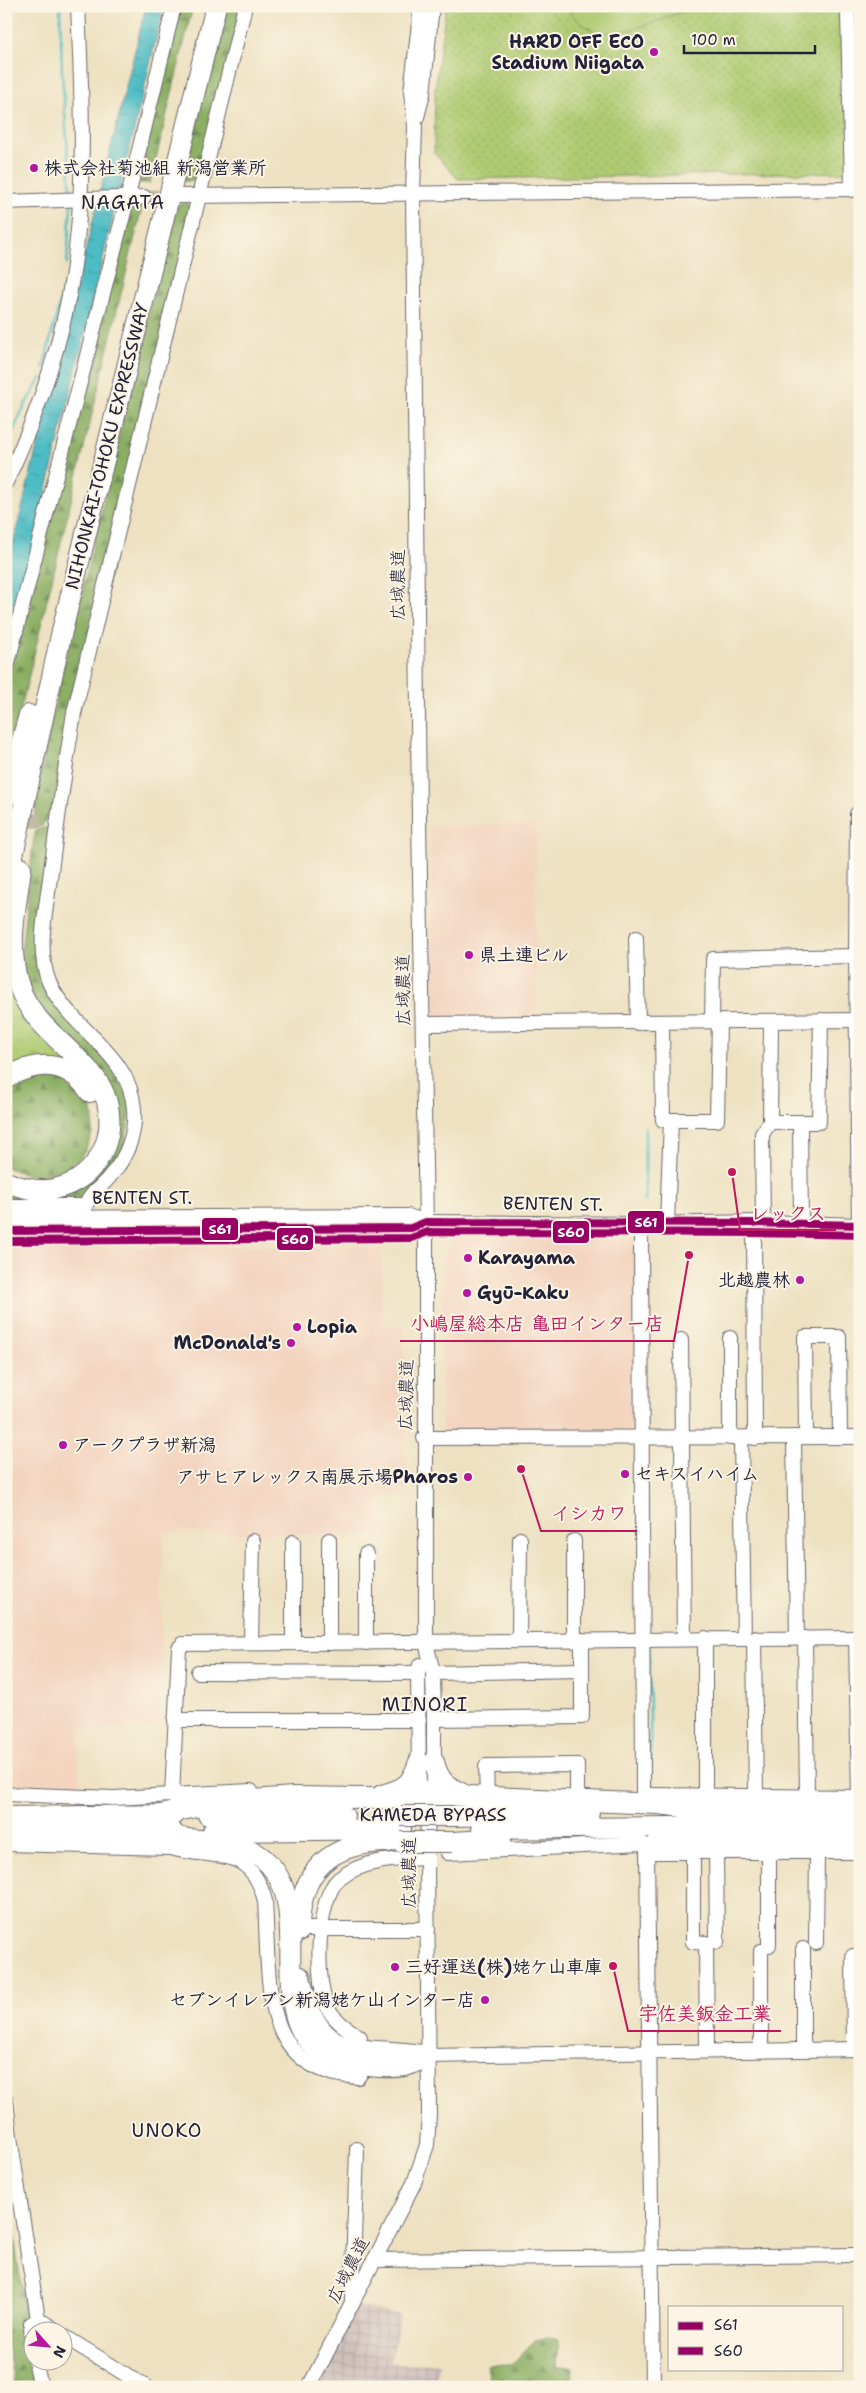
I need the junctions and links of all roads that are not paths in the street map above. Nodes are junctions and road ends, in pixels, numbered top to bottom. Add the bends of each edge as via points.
1 (78, 6) edge
2 (174, 6) edge
3 (202, 6) edge
4 (216, 6) edge
5 (246, 6) edge
6 (421, 6) edge
7 (432, 6) edge
8 (848, 15) dead end
9 (415, 126) junction
10 (856, 189) edge
11 (413, 194) junction
12 (199, 195) junction
13 (178, 196) tunnel mouth
14 (144, 197) tunnel mouth
15 (126, 198) junction
16 (73, 200) junction
17 (6, 202) edge
18 (6, 482) edge
19 (6, 670) edge
20 (35, 720) junction
21 (6, 797) edge
22 (857, 814) dead end
23 (6, 818) edge
24 (6, 887) edge
25 (636, 938) dead end
26 (856, 956) junction
27 (821, 1020) junction
28 (858, 1020) edge
29 (716, 1021) junction
30 (771, 1021) junction
31 (662, 1022) junction
32 (638, 1023) junction
33 (423, 1024) junction
34 (6, 1078) edge
35 (671, 1120) junction
36 (770, 1122) junction
37 (800, 1122) junction
38 (6, 1171) edge
39 (6, 1182) edge
40 (6, 1206) edge
41 (84, 1212) junction
42 (6, 1218) edge
43 (426, 1222) junction
44 (759, 1222) junction
45 (667, 1223) junction
46 (801, 1223) junction
47 (641, 1224) junction
48 (859, 1225) edge
49 (6, 1231) edge
50 (730, 1338) dead end
51 (681, 1340) dead end
52 (800, 1437) junction
53 (840, 1437) junction
54 (860, 1437) edge
55 (424, 1438) junction
56 (645, 1438) junction
57 (682, 1438) junction
58 (742, 1438) junction
59 (520, 1539) dead end
60 (329, 1540) dead end
61 (253, 1541) dead end
62 (574, 1541) dead end
63 (293, 1542) dead end
64 (366, 1554) dead end
65 (705, 1638) junction
66 (749, 1638) junction
67 (801, 1638) junction
68 (858, 1638) edge
69 (684, 1639) junction
70 (519, 1640) junction
71 (578, 1640) junction
72 (648, 1640) junction
73 (366, 1642) junction
74 (426, 1642) junction
75 (251, 1643) junction
76 (293, 1643) junction
77 (329, 1643) junction
78 (582, 1670) junction
79 (198, 1672) dead end
80 (418, 1673) junction
81 (433, 1673) junction
82 (434, 1719) junction
83 (175, 1720) junction
84 (419, 1720) junction
85 (426, 1762) junction
86 (577, 1792) junction
87 (6, 1794) edge
88 (643, 1795) junction
89 (756, 1795) junction
90 (172, 1796) junction
91 (466, 1796) junction
92 (487, 1796) junction
93 (807, 1796) junction
94 (335, 1798) junction
95 (371, 1798) junction
96 (428, 1799) junction
97 (860, 1801) edge
98 (710, 1803) junction
99 (6, 1815) edge
100 (160, 1823) junction
101 (860, 1825) edge
102 (401, 1829) junction
103 (6, 1831) edge
104 (452, 1835) junction
105 (860, 1839) edge
106 (6, 1844) edge
107 (647, 1849) junction
108 (693, 1852) junction
109 (716, 1852) junction
110 (769, 1852) junction
111 (817, 1852) junction
112 (860, 1852) edge
113 (427, 1858) junction
114 (283, 1929) dead end
115 (306, 1929) dead end
116 (322, 1929) junction
117 (428, 1929) junction
118 (267, 1930) junction
119 (717, 1942) dead end
120 (853, 1956) dead end
121 (360, 2037) dead end
122 (857, 2049) edge
123 (708, 2050) junction
124 (761, 2050) junction
125 (803, 2050) junction
126 (648, 2052) junction
127 (429, 2056) junction
128 (362, 2071) junction
129 (6, 2100) edge
130 (8, 2132) edge
131 (357, 2149) dead end
132 (860, 2255) edge
133 (650, 2257) junction
134 (374, 2260) junction
135 (352, 2304) junction
136 (38, 2319) edge
137 (72, 2341) edge
138 (37, 2370) edge
139 (41, 2387) edge
140 (146, 2387) edge
141 (309, 2387) edge
142 (653, 2387) edge

1 - 16 street via 82,101
2 - 15 street
3 - 20 highway, NIHONKAI-TOHOKU EXPRESSWAY
4 - 20 highway, NIHONKAI-TOHOKU EXPRESSWAY
5 - 12 street
6 - 9 street via 411,92
7 - 9 street via 423,94
8 - 10 street
9 - 11 street, 広域農道
10 - 11 street
11 - 12 street
11 - 33 street, 広域農道
12 - 13 street
12 - 41 street via 74,713 52,820 43,940 45,969 63,1005 119,1067 128,1084 134,1108 132,1134 125,1155 111,1176 90,1196
14 - 15 street
15 - 16 street
15 - 19 street
16 - 17 street
16 - 18 street via 73,272 50,368 30,430
20 - 21 highway
20 - 23 highway, NIHONKAI-TOHOKU EXPRESSWAY
20 - 24 highway, NIHONKAI-TOHOKU EXPRESSWAY
20 - 39 highway via 13,930 15,970 28,1005 39,1022 100,1085 107,1100 110,1128 100,1158 77,1180 58,1188 38,1190
22 - 26 street
25 - 32 street
26 - 28 street
26 - 29 street via 713,959
27 - 28 street
27 - 30 street
27 - 37 street via 819,1122
28 - 48 street
29 - 30 street
29 - 31 street
29 - 35 street via 717,1120
30 - 36 street
31 - 32 street
31 - 35 street via 662,1120
32 - 33 street
33 - 43 street, 広域農道
34 - 38 highway via 40,1065 63,1069 82,1081 89,1090 99,1123 90,1153 66,1175 35,1180
35 - 45 street
36 - 37 street
36 - 44 street via 762,1134
37 - 46 street
40 - 41 street
41 - 42 street, BENTEN ST.
41 - 43 street, BENTEN ST. via 408,1216
43 - 47 street, BENTEN ST.
43 - 49 street, BENTEN ST. via 410,1228
43 - 55 street, 広域農道
44 - 45 street, BENTEN ST.
44 - 46 street, BENTEN ST.
44 - 58 street
45 - 47 street, BENTEN ST.
46 - 48 street, BENTEN ST.
47 - 56 street
50 - 58 street
51 - 57 street
52 - 53 street
52 - 53 street via 805,1337 839,1337
52 - 58 street
52 - 67 street
53 - 54 street
55 - 56 street
55 - 74 street, 広域農道
56 - 57 street
56 - 72 street
57 - 58 street
57 - 69 street
58 - 66 street
59 - 70 street
60 - 77 street
61 - 75 street
62 - 71 street
63 - 76 street
64 - 73 street
65 - 66 street
65 - 69 street
65 - 98 street
66 - 67 street
66 - 89 street
67 - 68 street
67 - 93 street
68 - 97 street
69 - 72 street
70 - 71 street
70 - 74 street
71 - 72 street
71 - 78 street
72 - 88 street
73 - 74 street
73 - 77 street
74 - 80 street
74 - 81 street, 広域農道
75 - 76 street
75 - 83 street via 183,1644 179,1648
76 - 77 street
78 - 81 street
78 - 82 street via 582,1717
79 - 80 street
80 - 84 street
81 - 82 street, 広域農道
82 - 85 street, 広域農道
83 - 84 street
83 - 90 street
84 - 85 street
85 - 91 highway via 451,1789
85 - 95 highway via 403,1789
85 - 96 street, 広域農道 via 434,1783
86 - 88 street
86 - 92 street via 514,1790
86 - 92 street via 577,1765 486,1766
87 - 90 street via 114,1798
88 - 98 street
89 - 93 street
89 - 98 street
90 - 94 street via 296,1788
91 - 92 highway
91 - 96 highway via 444,1795
92 - 98 highway via 659,1804
93 - 97 street
94 - 95 highway
94 - 100 highway via 293,1797 212,1803
95 - 96 highway
96 - 113 street, 広域農道
97 - 98 highway, KAMEDA BYPASS
98 - 104 highway, KAMEDA BYPASS
99 - 100 highway, KAMEDA BYPASS
100 - 102 highway, KAMEDA BYPASS
100 - 103 highway, KAMEDA BYPASS
100 - 128 highway via 186,1839 222,1840 243,1845 270,1865 278,1876 288,1913 290,1993 298,2025 306,2037 327,2055
101 - 104 highway, KAMEDA BYPASS
102 - 104 highway, KAMEDA BYPASS, bridge
102 - 127 highway via 326,1859 311,1877 302,1898 299,1972 311,2016 321,2032 334,2041 366,2052
104 - 107 street via 489,1851 642,1843
105 - 107 street via 656,1841
106 - 118 street via 170,1848 229,1856 255,1874 262,1887
107 - 108 street via 654,1852
107 - 126 street
108 - 109 street
108 - 123 street via 693,1942 706,1943
109 - 110 street
109 - 119 street
110 - 111 street
110 - 124 street
111 - 112 street
111 - 125 street
113 - 116 street via 390,1859 362,1867 338,1880 324,1908
113 - 117 street, 広域農道
114 - 118 street
115 - 116 street
116 - 117 street
116 - 121 street via 319,1972 322,1994 337,2022
117 - 127 street, 広域農道
118 - 128 street via 271,2003 282,2035 291,2049 322,2072
120 - 122 street
122 - 125 street
123 - 124 street
123 - 126 street
124 - 125 street
126 - 127 street
126 - 133 street
127 - 128 highway via 404,2066
127 - 134 street, 広域農道 via 425,2152 414,2183
129 - 130 street
130 - 136 street
131 - 135 street
132 - 133 street
133 - 134 street
133 - 142 street
134 - 135 street, 広域農道
135 - 141 street, 広域農道
137 - 140 street
138 - 139 street

